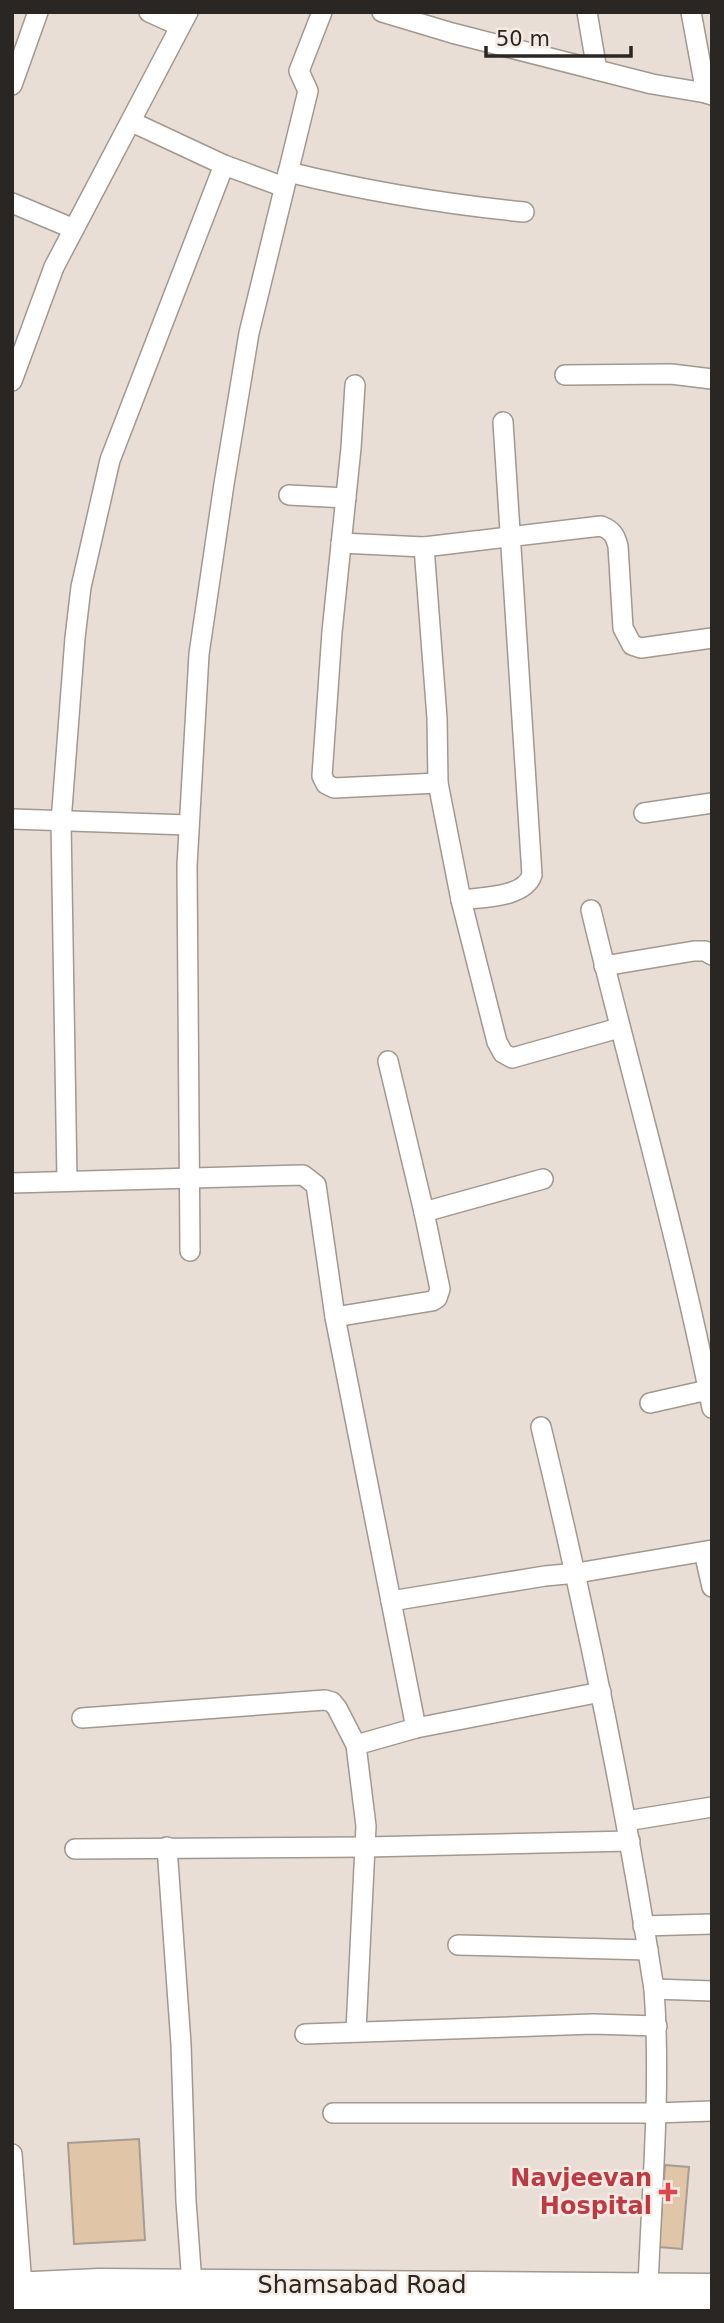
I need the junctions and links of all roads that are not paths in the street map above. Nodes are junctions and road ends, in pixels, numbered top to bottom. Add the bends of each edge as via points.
1 (38, 12) edge
2 (149, 12) edge
3 (322, 12) edge
4 (382, 12) edge
5 (587, 12) edge
6 (691, 12) edge
7 (184, 19) edge
8 (597, 70) junction
9 (12, 85) edge
10 (709, 94) edge
11 (132, 122) junction
12 (224, 165) junction
13 (286, 179) junction
14 (12, 204) edge
15 (524, 212) dead end
16 (74, 229) junction
17 (565, 375) dead end
18 (13, 376) edge
19 (712, 379) edge
20 (355, 385) dead end
21 (503, 422) dead end
22 (289, 495) dead end
23 (346, 498) junction
24 (510, 536) junction
25 (341, 543) junction
26 (424, 547) junction
27 (712, 638) edge
28 (438, 783) junction
29 (712, 803) edge
30 (644, 813) dead end
31 (12, 819) edge
32 (61, 822) junction
33 (188, 825) junction
34 (461, 900) junction
35 (591, 909) dead end
36 (712, 955) edge
37 (604, 966) junction
38 (619, 1028) junction
39 (388, 1061) dead end
40 (191, 1177) junction
41 (543, 1179) dead end
42 (67, 1181) junction
43 (12, 1184) edge
44 (424, 1212) junction
45 (190, 1251) dead end
46 (335, 1318) junction
47 (711, 1395) edge
48 (650, 1403) dead end
49 (541, 1427) dead end
50 (708, 1551) edge
51 (577, 1573) junction
52 (712, 1587) edge
53 (391, 1601) junction
54 (601, 1692) junction
55 (82, 1718) dead end
56 (416, 1728) junction
57 (355, 1745) junction
58 (712, 1807) edge
59 (626, 1821) junction
60 (630, 1841) junction
61 (167, 1847) junction
62 (366, 1847) junction
63 (75, 1849) dead end
64 (712, 1924) edge
65 (643, 1926) junction
66 (458, 1945) dead end
67 (648, 1950) junction
68 (654, 1989) junction
69 (712, 1991) edge
70 (657, 2026) junction
71 (356, 2031) junction
72 (305, 2034) dead end
73 (712, 2111) edge
74 (333, 2113) dead end
75 (655, 2113) junction
76 (12, 2154) edge
77 (648, 2287) junction
78 (712, 2287) edge
79 (15, 2292) edge
80 (194, 2297) edge
81 (299, 2308) edge
82 (712, 2309) edge

1 - 9 street
2 - 7 street
3 - 13 street via 299,71 308,91
4 - 8 street
5 - 8 street
6 - 10 street
7 - 11 street
8 - 10 street
11 - 12 street
11 - 16 street
12 - 13 street
12 - 32 street via 110,460 81,587
13 - 15 street
13 - 33 street via 249,333 224,484 200,654
14 - 16 street
16 - 18 street via 54,267
17 - 19 street via 671,374
20 - 23 street
21 - 24 street
22 - 23 street
23 - 25 street
24 - 26 street
24 - 27 street via 601,526 609,529 618,546 623,628 632,645 640,649
24 - 34 street via 532,875 515,891
25 - 26 street
25 - 28 street via 322,776 334,788
26 - 28 street
28 - 34 street
29 - 30 street
31 - 32 street
32 - 33 street
32 - 42 street
33 - 40 street
34 - 38 street via 503,1053 512,1058
35 - 37 street
36 - 37 street via 694,951
37 - 38 street
38 - 47 street
39 - 44 street
40 - 42 street
40 - 45 street
40 - 46 street via 310,1178 319,1196
41 - 44 street
42 - 43 street
44 - 46 street via 440,1289 437,1298
46 - 53 street
47 - 48 street
49 - 51 street
50 - 51 street
50 - 52 street
51 - 53 street
51 - 54 street
53 - 56 street
54 - 56 street
54 - 59 street
55 - 57 street via 325,1700 337,1708
56 - 57 street
57 - 62 street
58 - 59 street
59 - 60 street
60 - 62 street
60 - 65 street
61 - 62 street
61 - 63 street
61 - 80 street
62 - 71 street
64 - 65 street
65 - 67 street
66 - 67 street
67 - 68 street
68 - 69 street
68 - 70 street
70 - 71 street
70 - 75 street
71 - 72 street
73 - 75 street
74 - 75 street
75 - 77 street
76 - 79 street
77 - 78 main road, Shamsabad Road
77 - 80 main road, Shamsabad Road
79 - 80 main road, Shamsabad Road via 99,2282
80 - 81 main road, Shamsabad Road
81 - 82 main road, Shamsabad Road

